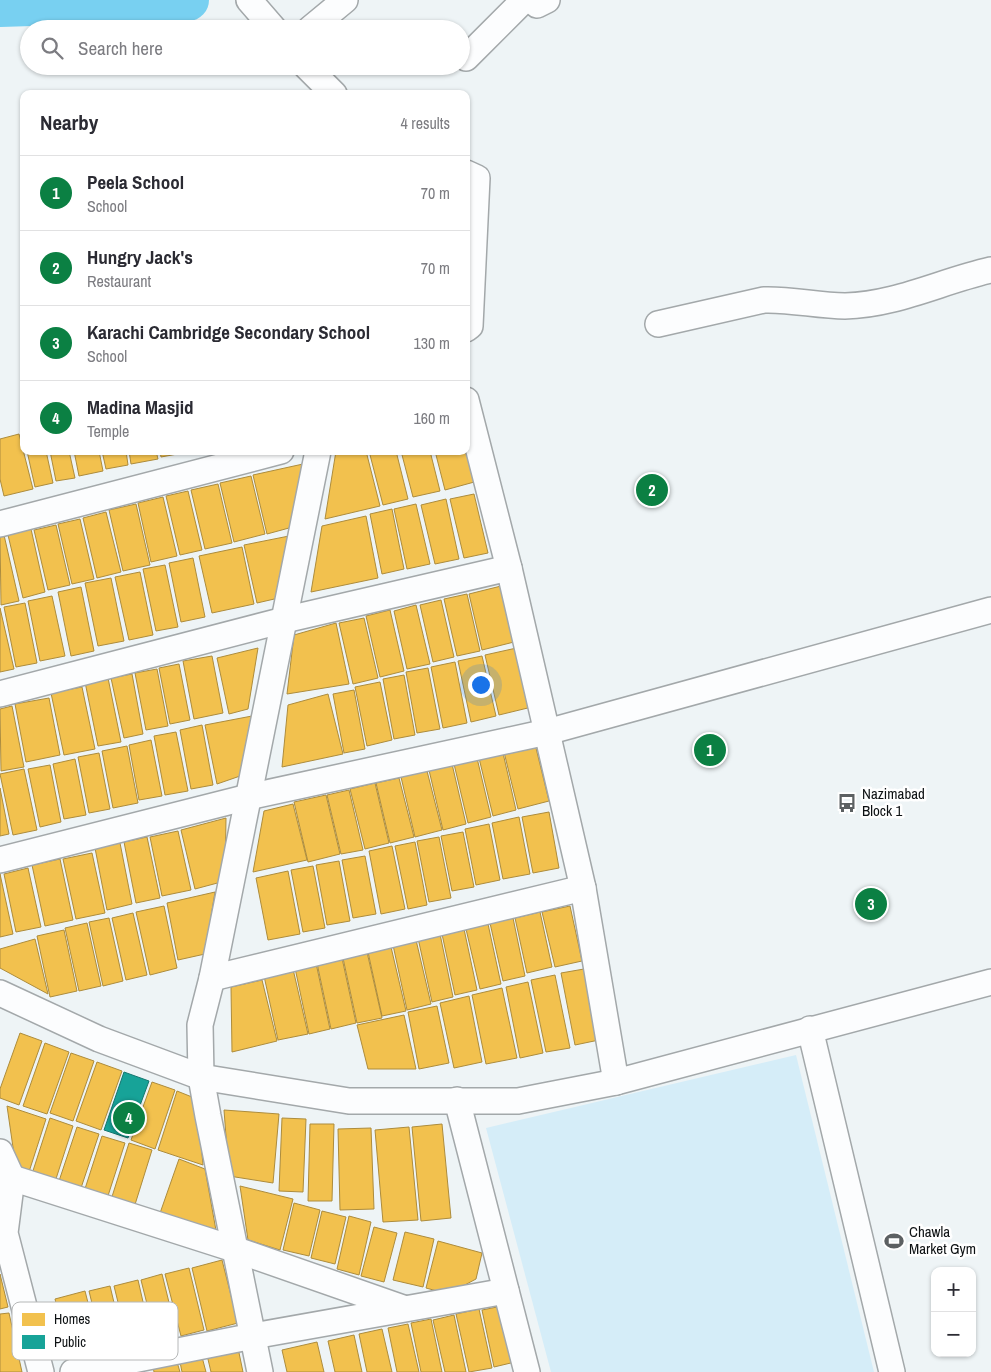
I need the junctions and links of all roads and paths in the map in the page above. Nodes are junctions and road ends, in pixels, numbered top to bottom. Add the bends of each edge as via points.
1 (249, 0) edge
2 (345, 0) edge
3 (524, 0) edge
4 (532, 0) edge
5 (547, 0) edge
6 (266, 20) edge
7 (321, 20) edge
8 (470, 54) edge
9 (315, 75) edge
10 (330, 90) edge
11 (472, 176) edge
12 (991, 270) edge
13 (658, 324) dead end
14 (470, 326) edge
15 (470, 416) edge
16 (266, 455) edge
17 (317, 455) edge
18 (0, 524) edge
19 (509, 568) junction
20 (991, 610) edge
21 (284, 620) junction
22 (0, 694) edge
23 (547, 732) junction
24 (248, 797) junction
25 (0, 860) edge
26 (583, 888) junction
27 (212, 978) junction
28 (991, 982) edge
29 (0, 993) edge
30 (810, 1029) junction
31 (201, 1077) junction
32 (616, 1082) junction
33 (457, 1100) junction
34 (0, 1152) edge
35 (12, 1178) junction
36 (2, 1234) edge
37 (234, 1249) junction
38 (506, 1291) junction
39 (21, 1302) edge
40 (405, 1309) junction
41 (253, 1336) junction
42 (178, 1351) edge
43 (132, 1360) edge
44 (72, 1372) edge
45 (260, 1372) edge
46 (527, 1372) edge
47 (892, 1372) edge

1 - 6 street
2 - 7 street
3 - 8 street
4 - 5 street via 537,5
9 - 10 street
11 - 14 street
12 - 13 street via 914,294 883,300 845,306 764,300
15 - 19 street
16 - 18 street
17 - 21 street
19 - 21 street
19 - 23 street
20 - 23 street
21 - 22 street
21 - 24 street
23 - 24 street
23 - 26 street
24 - 25 street
24 - 27 street
26 - 27 street
26 - 32 street
27 - 31 street via 200,1025
28 - 30 street
29 - 31 street via 99,1039
30 - 32 street
30 - 47 street
31 - 33 street via 348,1101
31 - 37 street
32 - 33 street via 518,1101
33 - 38 street
34 - 35 street
35 - 36 street
35 - 37 street
36 - 39 street
37 - 40 street
37 - 41 street
38 - 40 street
38 - 46 street
40 - 41 street
41 - 42 street
41 - 45 street
43 - 44 street

